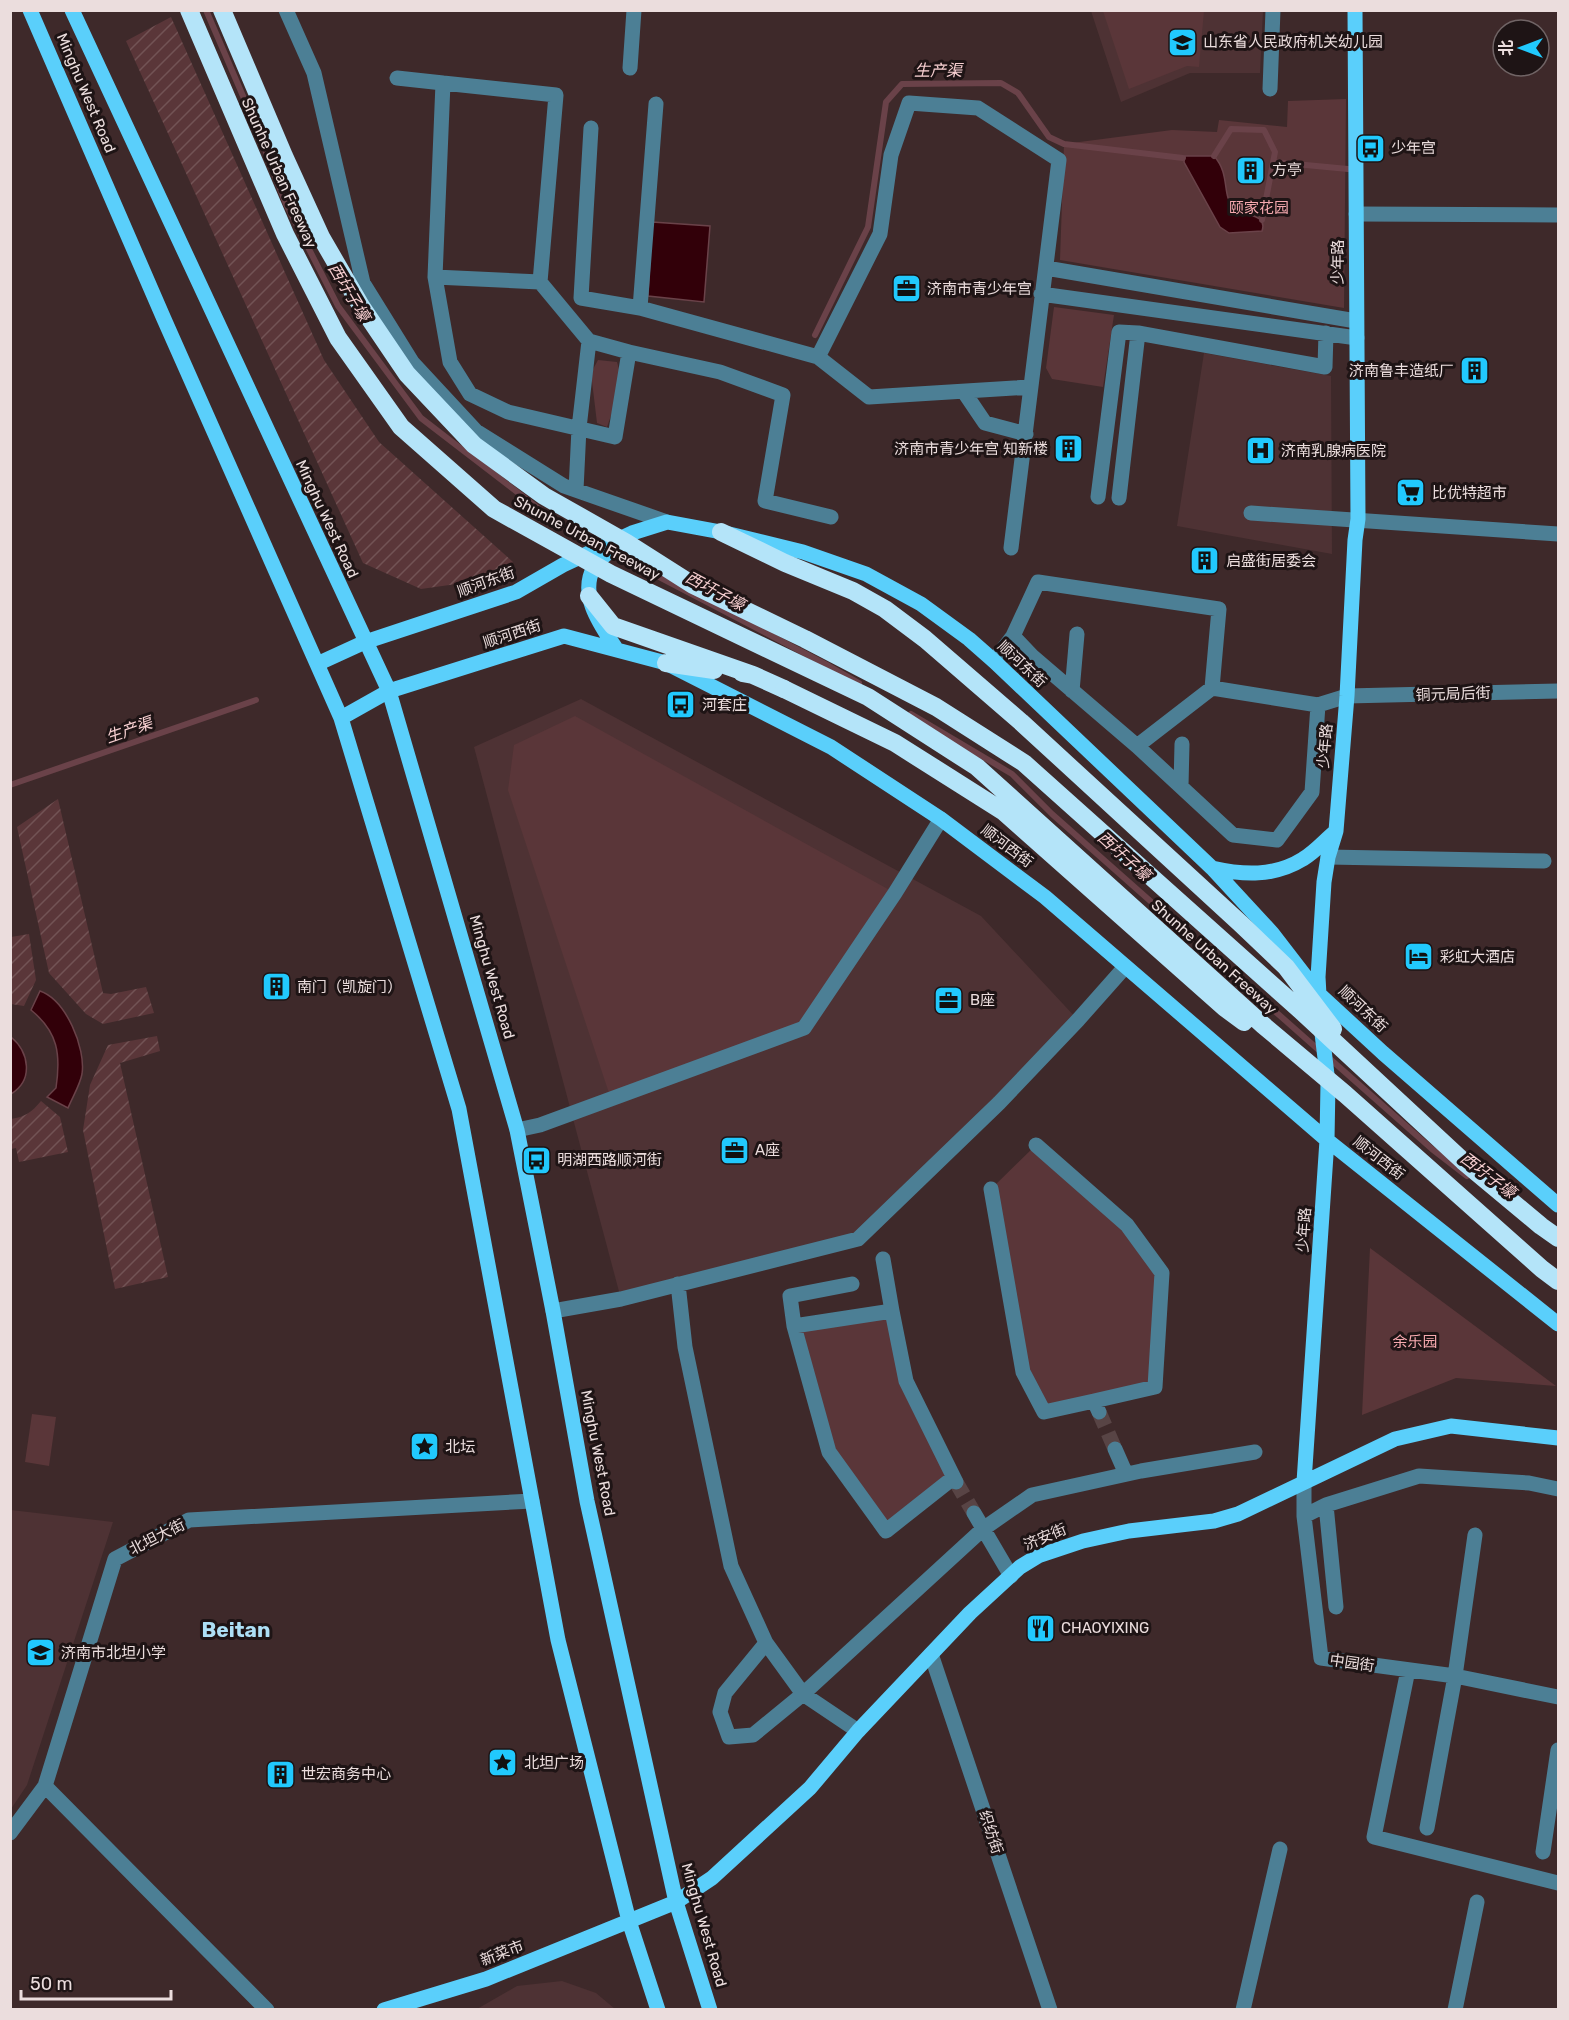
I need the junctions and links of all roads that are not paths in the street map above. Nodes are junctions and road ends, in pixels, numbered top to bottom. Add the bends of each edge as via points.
1 (30, 10) edge
2 (72, 10) edge
3 (189, 10) edge
4 (222, 10) edge
5 (286, 10) edge
6 (634, 10) edge
7 (1273, 10) edge
8 (1355, 10) edge
9 (630, 68) dead end
10 (397, 78) dead end
11 (443, 83) junction
12 (1270, 89) dead end
13 (656, 104) dead end
14 (591, 128) dead end
15 (1356, 214) junction
16 (1558, 215) edge
17 (1046, 268) junction
18 (494, 273) dead end
19 (435, 277) junction
20 (508, 281) junction
21 (540, 282) junction
22 (1041, 294) junction
23 (640, 308) junction
24 (1356, 321) junction
25 (1138, 333) junction
26 (1326, 333) junction
27 (1357, 338) junction
28 (589, 340) junction
29 (629, 352) junction
30 (818, 357) junction
31 (1030, 387) junction
32 (964, 392) junction
33 (579, 428) junction
34 (1026, 434) junction
35 (576, 490) junction
36 (1098, 497) dead end
37 (1119, 498) dead end
38 (1251, 513) dead end
39 (831, 517) dead end
40 (1358, 519) junction
41 (667, 522) junction
42 (721, 532) junction
43 (632, 533) junction
44 (1558, 534) edge
45 (1011, 548) dead end
46 (589, 596) junction
47 (1077, 634) dead end
48 (1013, 636) junction
49 (365, 642) junction
50 (617, 650) junction
51 (994, 661) junction
52 (666, 663) junction
53 (317, 664) junction
54 (753, 675) junction
55 (1212, 688) junction
56 (389, 691) junction
57 (1072, 691) junction
58 (1558, 691) edge
59 (1347, 696) junction
60 (1318, 705) junction
61 (341, 718) junction
62 (1182, 744) dead end
63 (1137, 746) junction
64 (1181, 786) junction
65 (941, 819) junction
66 (1336, 831) junction
67 (1328, 857) junction
68 (1544, 861) dead end
69 (1212, 868) junction
70 (1125, 967) junction
71 (1319, 994) junction
72 (1363, 1069) junction
73 (1345, 1094) junction
74 (517, 1130) junction
75 (1327, 1140) junction
76 (1036, 1145) dead end
77 (991, 1189) dead end
78 (1558, 1205) edge
79 (1558, 1238) edge
80 (883, 1259) dead end
81 (1558, 1281) edge
82 (678, 1284) junction
83 (852, 1284) dead end
84 (553, 1311) junction
85 (892, 1311) junction
86 (1558, 1324) edge
87 (794, 1326) junction
88 (1558, 1438) edge
89 (1115, 1449) tunnel mouth
90 (1255, 1452) dead end
91 (1126, 1474) junction
92 (1304, 1482) junction
93 (1558, 1489) edge
94 (532, 1501) junction
95 (1326, 1505) junction
96 (974, 1513) tunnel mouth
97 (1304, 1516) junction
98 (983, 1529) junction
99 (1474, 1535) dead end
100 (1011, 1576) junction
101 (1336, 1607) dead end
102 (766, 1643) junction
103 (931, 1654) junction
104 (1408, 1670) junction
105 (1455, 1676) junction
106 (803, 1694) junction
107 (1558, 1697) edge
108 (858, 1731) junction
109 (1558, 1750) edge
110 (45, 1786) junction
111 (1427, 1828) dead end
112 (10, 1833) edge
113 (1280, 1849) dead end
114 (1543, 1852) dead end
115 (1558, 1883) edge
116 (676, 1902) junction
117 (1477, 1902) dead end
118 (629, 1921) junction
119 (267, 2010) edge
120 (384, 2010) edge
121 (657, 2010) edge
122 (710, 2010) edge
123 (1050, 2010) edge
124 (1243, 2010) edge
125 (1455, 2010) edge

1 - 53 main road, Minghu West Road
2 - 49 main road, Minghu West Road
3 - 73 highway, Shunhe Urban Freeway, bridge via 285,234 338,338 401,427 494,509 611,574 868,697 976,767
4 - 72 highway, Shunhe Urban Freeway, bridge via 321,237 407,374 474,445 544,496 693,585 936,707 1024,763
5 - 35 street via 314,73 363,283 412,362 476,431
6 - 9 street
7 - 12 street
8 - 15 main road, 少年路
10 - 11 street
11 - 19 street
11 - 21 street via 556,95
13 - 23 street
14 - 23 street via 581,298
15 - 16 street
15 - 24 main road, 少年路
17 - 22 street
17 - 24 street
17 - 30 street via 1059,160 978,108 909,104 891,155 880,234
18 - 20 street
19 - 20 street
19 - 33 street via 450,362 471,394 508,412
20 - 21 street
21 - 28 street
22 - 26 street
22 - 31 street
23 - 30 street
24 - 27 main road, 少年路
25 - 26 street via 1325,367
25 - 36 street via 1119,332
25 - 37 street
26 - 27 street
27 - 40 main road, 少年路
28 - 29 street
28 - 33 street
29 - 33 street via 615,437
29 - 39 street via 720,372 783,395 765,501
30 - 32 street via 869,397
31 - 32 street
31 - 34 street
32 - 34 street via 985,423
33 - 35 street
34 - 45 street
35 - 41 street
38 - 40 street
40 - 44 street
40 - 59 main road, 少年路
41 - 42 main road, 顺河东街
41 - 43 main road, 顺河东街
42 - 51 main road, 顺河东街 via 803,552 866,574 921,604
42 - 72 highway, bridge via 853,591 925,639 1021,722 1287,968
43 - 46 main road via 594,566
43 - 49 main road, 顺河东街 via 516,592
46 - 50 main road via 599,622
46 - 54 highway via 613,626
47 - 57 street
48 - 51 street
48 - 55 street via 1038,582 1219,609
48 - 57 street
49 - 53 main road, 顺河东街
49 - 56 main road, Minghu West Road
50 - 52 main road, 顺河西街
50 - 56 main road, 顺河西街 via 564,636
51 - 69 main road, 顺河东街
52 - 54 highway
52 - 65 main road, 顺河西街 via 831,747
53 - 61 main road, Minghu West Road
54 - 73 highway, bridge via 895,743 1004,812 1225,1008
55 - 60 street
55 - 63 street
56 - 61 main road, 顺河西街
56 - 74 main road, Minghu West Road
57 - 63 street
58 - 59 street, 铜元局后街
59 - 60 street, 铜元局后街
59 - 66 main road, 少年路
60 - 64 street via 1312,792 1277,840 1233,835
61 - 94 main road, Minghu West Road via 459,1109
62 - 64 street
63 - 64 street
65 - 70 main road, 顺河西街 via 1045,897
65 - 74 street via 804,1028
66 - 67 main road, 少年路
66 - 69 main road via 1303,860 1276,870 1239,874
67 - 68 street
67 - 71 main road, 少年路
69 - 71 main road, 顺河东街 via 1272,933
70 - 75 main road, 顺河西街
70 - 82 street via 999,1103 858,1239
71 - 75 main road, 少年路, bridge via 1328,1083
71 - 78 main road, 顺河东街
72 - 79 highway, Shunhe Urban Freeway, bridge via 1463,1161
73 - 81 highway, Shunhe Urban Freeway, bridge
74 - 84 main road, Minghu West Road
75 - 86 main road, 顺河西街
75 - 92 main road, 少年路
76 - 77 street via 1127,1226 1162,1273 1155,1387 1097,1407 1044,1412 1023,1372
80 - 85 street
82 - 84 street
82 - 102 street via 685,1347 731,1566
83 - 87 street via 790,1296
84 - 116 main road, Minghu West Road via 587,1501
85 - 87 street
85 - 87 street via 906,1381 954,1480 886,1531 829,1452
88 - 92 main road, 济安街 via 1451,1426 1395,1439
89 - 91 street
90 - 91 street
91 - 98 street via 1032,1495
92 - 97 street, 中园街
92 - 100 main road, 济安街 via 1238,1514 1214,1521 1083,1540 1038,1556
93 - 95 street via 1529,1483 1419,1476
94 - 110 street, 北坦大街 via 189,1520 115,1558
94 - 118 main road, Minghu West Road via 558,1640
95 - 97 street
95 - 101 street
96 - 98 street
97 - 104 street, 中园街 via 1321,1658
98 - 100 street
98 - 106 street
99 - 105 street
100 - 103 main road, 济安街
102 - 106 street
102 - 106 street via 725,1693 720,1712 729,1737 753,1735
103 - 108 main road, 济安街
103 - 123 street, 织纺街
104 - 105 street, 中园街
104 - 115 street via 1374,1837
105 - 107 street, 中园街
105 - 111 street
106 - 108 street
108 - 116 main road, 济安街 via 810,1788 712,1878
109 - 114 street
110 - 112 street, 北坦大街
110 - 119 street
113 - 124 street
116 - 118 main road, 济安街
116 - 122 main road, Minghu West Road
117 - 125 street
118 - 120 main road, 新菜市 via 486,1978
118 - 121 main road, Minghu West Road

